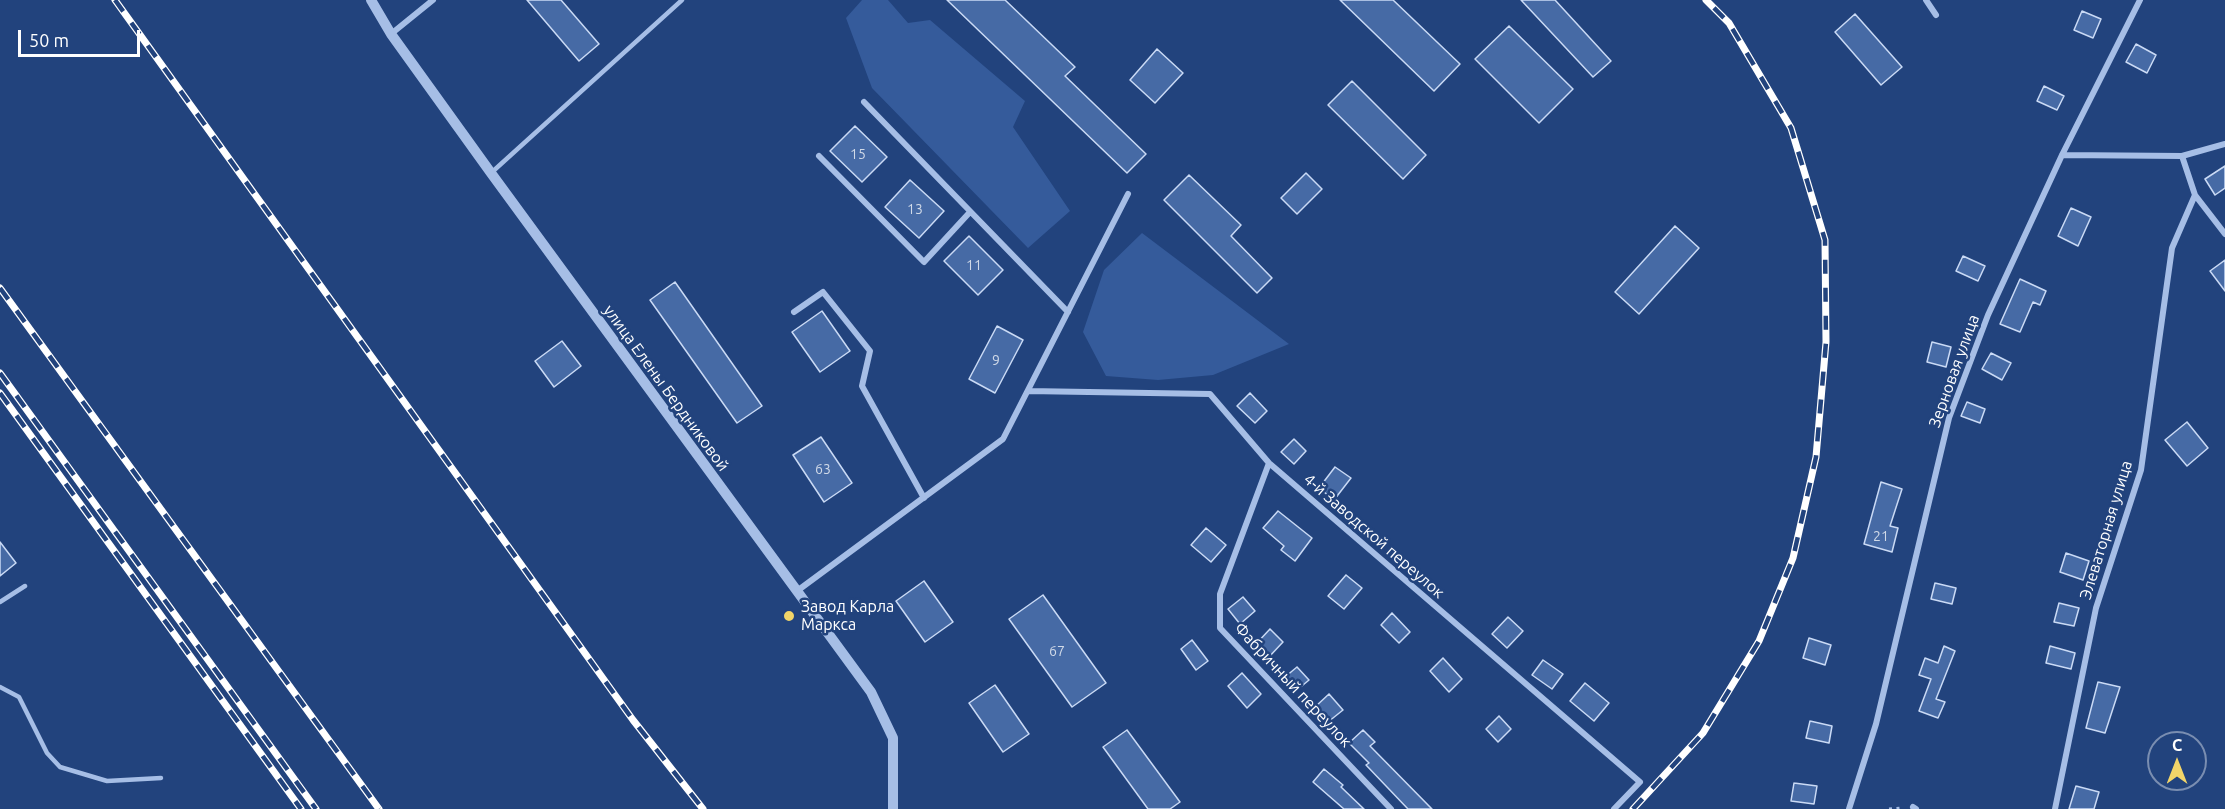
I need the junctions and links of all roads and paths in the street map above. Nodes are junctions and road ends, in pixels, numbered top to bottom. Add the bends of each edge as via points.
1 (371, 0) edge
2 (433, 0) edge
3 (682, 0) edge
4 (1926, 0) edge
5 (2140, 0) edge
6 (1936, 15) dead end
7 (391, 34) junction
8 (864, 102) dead end
9 (2225, 144) edge
10 (2062, 155) junction
11 (819, 156) dead end
12 (2182, 156) junction
13 (491, 173) junction
14 (1128, 194) dead end
15 (2195, 195) junction
16 (970, 212) junction
17 (2225, 234) edge
18 (794, 312) dead end
19 (1068, 312) junction
20 (1028, 391) junction
21 (1269, 463) junction
22 (924, 498) junction
23 (25, 586) dead end
24 (797, 591) junction
25 (0, 602) edge
26 (0, 687) edge
27 (161, 778) dead end
28 (893, 809) edge
29 (1391, 809) edge
30 (1614, 809) edge
31 (1849, 809) edge
32 (2055, 809) edge

1 - 7 street, улица Елены Бердниковой
2 - 7 street
3 - 13 lane
4 - 6 street
5 - 10 street, Зерновая улица
7 - 13 street, улица Елены Бердниковой
8 - 16 street
9 - 12 street
10 - 12 street
10 - 31 street, Зерновая улица via 1988,315 1949,418 1876,724
11 - 16 street via 924,262
12 - 15 street
13 - 24 street, улица Елены Бердниковой
14 - 19 street
15 - 17 street
15 - 32 street, Элеваторная улица via 2172,248 2141,470 2096,608
16 - 19 street
18 - 22 street via 823,292 870,351 861,386
19 - 20 street
20 - 21 street, 4-й Заводской переулок via 1210,394
20 - 22 street via 1003,439
21 - 29 street, Фабричный переулок via 1220,594 1220,628
21 - 30 street, 4-й Заводской переулок via 1640,782
22 - 24 street
23 - 25 lane
24 - 28 street, улица Елены Бердниковой via 871,692 893,738
26 - 27 lane via 19,698 47,753 60,767 107,781

